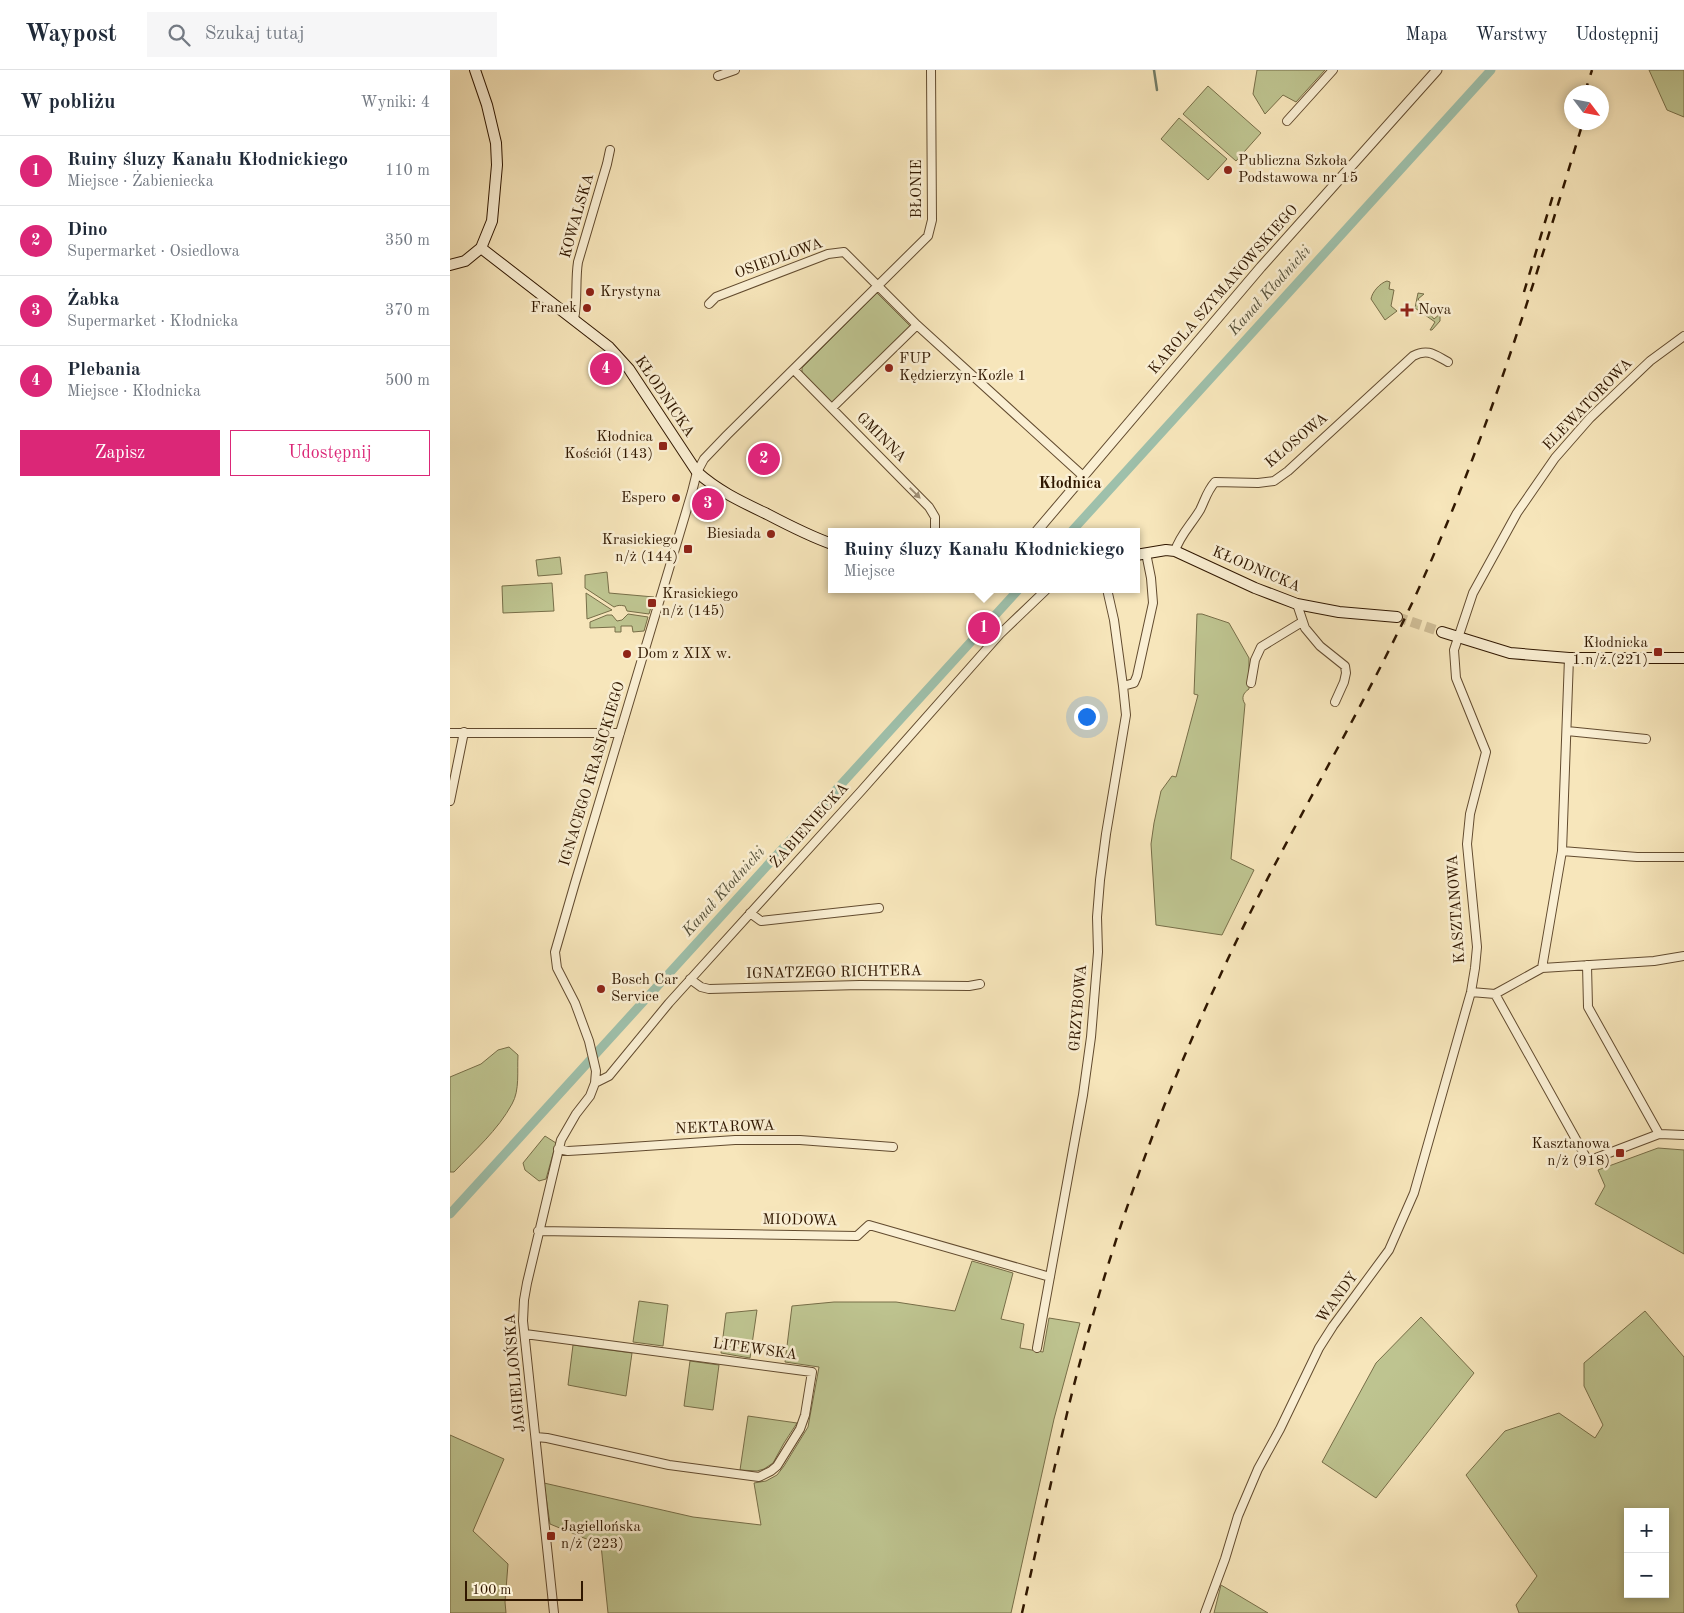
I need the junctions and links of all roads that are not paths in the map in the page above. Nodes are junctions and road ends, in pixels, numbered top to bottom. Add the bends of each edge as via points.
1 (475, 70) edge
2 (735, 70) edge
3 (930, 70) edge
4 (1332, 70) edge
5 (1436, 70) edge
6 (718, 76) dead end
7 (1287, 121) dead end
8 (610, 150) dead end
9 (481, 248) junction
10 (450, 265) edge
11 (877, 286) junction
12 (709, 304) dead end
13 (574, 319) junction
14 (916, 324) junction
15 (1684, 336) edge
16 (1448, 362) dead end
17 (794, 370) junction
18 (832, 408) junction
19 (697, 472) junction
20 (1083, 476) junction
21 (935, 528) edge
22 (1039, 528) edge
23 (828, 542) edge
24 (1175, 551) junction
25 (1141, 554) edge
26 (1043, 593) edge
27 (1108, 593) edge
28 (1298, 604) junction
29 (1397, 617) tunnel mouth
30 (1302, 622) junction
31 (1442, 632) tunnel mouth
32 (1458, 638) junction
33 (1569, 658) junction
34 (1684, 658) edge
35 (1251, 683) dead end
36 (1123, 686) junction
37 (1335, 702) dead end
38 (1567, 731) junction
39 (464, 732) junction
40 (450, 733) edge
41 (620, 733) junction
42 (1646, 740) dead end
43 (450, 801) edge
44 (1562, 851) junction
45 (1684, 857) edge
46 (879, 908) dead end
47 (750, 914) junction
48 (1684, 956) edge
49 (1587, 965) junction
50 (1542, 968) junction
51 (690, 979) junction
52 (980, 984) dead end
53 (1471, 992) junction
54 (1495, 994) junction
55 (595, 1083) junction
56 (1659, 1134) junction
57 (1684, 1135) edge
58 (893, 1147) dead end
59 (558, 1149) junction
60 (538, 1231) junction
61 (1050, 1277) junction
62 (525, 1334) junction
63 (1037, 1348) dead end
64 (536, 1437) junction
65 (554, 1613) edge
66 (1205, 1613) edge

1 - 9 main road via 492,125 497,158 492,221
2 - 6 street
3 - 11 street, BŁONIE via 932,220 928,236
4 - 7 street
5 - 20 street, KAROLA SZYMANOWSKIEGO via 1261,267
8 - 13 street, KOWALSKA via 578,262
9 - 10 main road via 465,261
9 - 13 main road, KŁODNICKA
11 - 12 street, OSIEDLOWA via 844,252 828,254 716,297
11 - 14 street
11 - 17 street, BŁONIE
13 - 19 main road, KŁODNICKA via 600,338 629,369
14 - 18 street
14 - 20 street
15 - 32 street, ELEWATOROWA via 1650,361 1590,418 1555,458 1517,513 1473,593
16 - 24 street, KŁOSOWA via 1429,352 1414,356 1274,481 1216,482 1178,540
17 - 18 street, GMINNA
17 - 19 street via 704,459
18 -> 21 street, GMINNA via 929,507 935,517
19 - 23 main road, KŁODNICKA via 712,486 734,498
19 - 41 street, IGNACEGO KRASICKIEGO
20 - 22 street, KAROLA SZYMANOWSKIEGO
24 - 25 main road, KŁODNICKA
24 - 28 main road, KŁODNICKA
25 - 36 street via 1151,578 1153,603 1137,676 1134,683
26 - 47 street, ŻABIENIECKA via 1000,634
27 - 36 street, GRZYBOWA
28 - 29 main road, KŁODNICKA via 1339,612
28 - 30 street
30 - 35 street via 1261,647
30 - 37 street via 1320,646 1345,666 1344,682
31 - 32 main road
32 - 33 main road via 1510,653
32 - 53 street, KASZTANOWA via 1454,650 1456,678 1486,752 1467,828 1477,947
33 - 34 main road
33 - 38 street
36 - 61 street, GRZYBOWA via 1126,715 1100,880 1091,1037
38 - 42 street
38 - 44 street
39 - 40 street
39 - 41 street
39 - 43 street
41 - 55 street, IGNACEGO KRASICKIEGO via 555,952 557,968 589,1041 596,1071
44 - 45 street
44 - 50 street
46 - 47 street via 761,921
47 - 51 street, ŻABIENIECKA
48 - 49 street
49 - 50 street
49 - 56 street via 1588,1007
50 - 54 street
51 - 52 street, IGNATZEGO RICHTERA via 709,989
51 - 55 street, ŻABIENIECKA via 609,1076
53 - 54 street
53 - 66 street, WANDY via 1414,1193 1402,1224 1389,1250 1319,1348 1258,1469 1238,1516
54 - 56 street via 1588,1161
55 - 59 street, JAGIELLOŃSKA via 590,1096 564,1132
56 - 57 street
58 - 59 street, NEKTAROWA via 800,1140 735,1140 568,1151
59 - 60 street, JAGIELLOŃSKA
60 - 61 street, MIODOWA via 857,1236 869,1225
60 - 62 street, JAGIELLOŃSKA via 524,1300
61 - 63 street, GRZYBOWA
62 - 64 street, JAGIELLOŃSKA
62 - 64 street, LITEWSKA via 812,1372 800,1429 777,1466 759,1477 682,1468
64 - 65 street, JAGIELLOŃSKA

